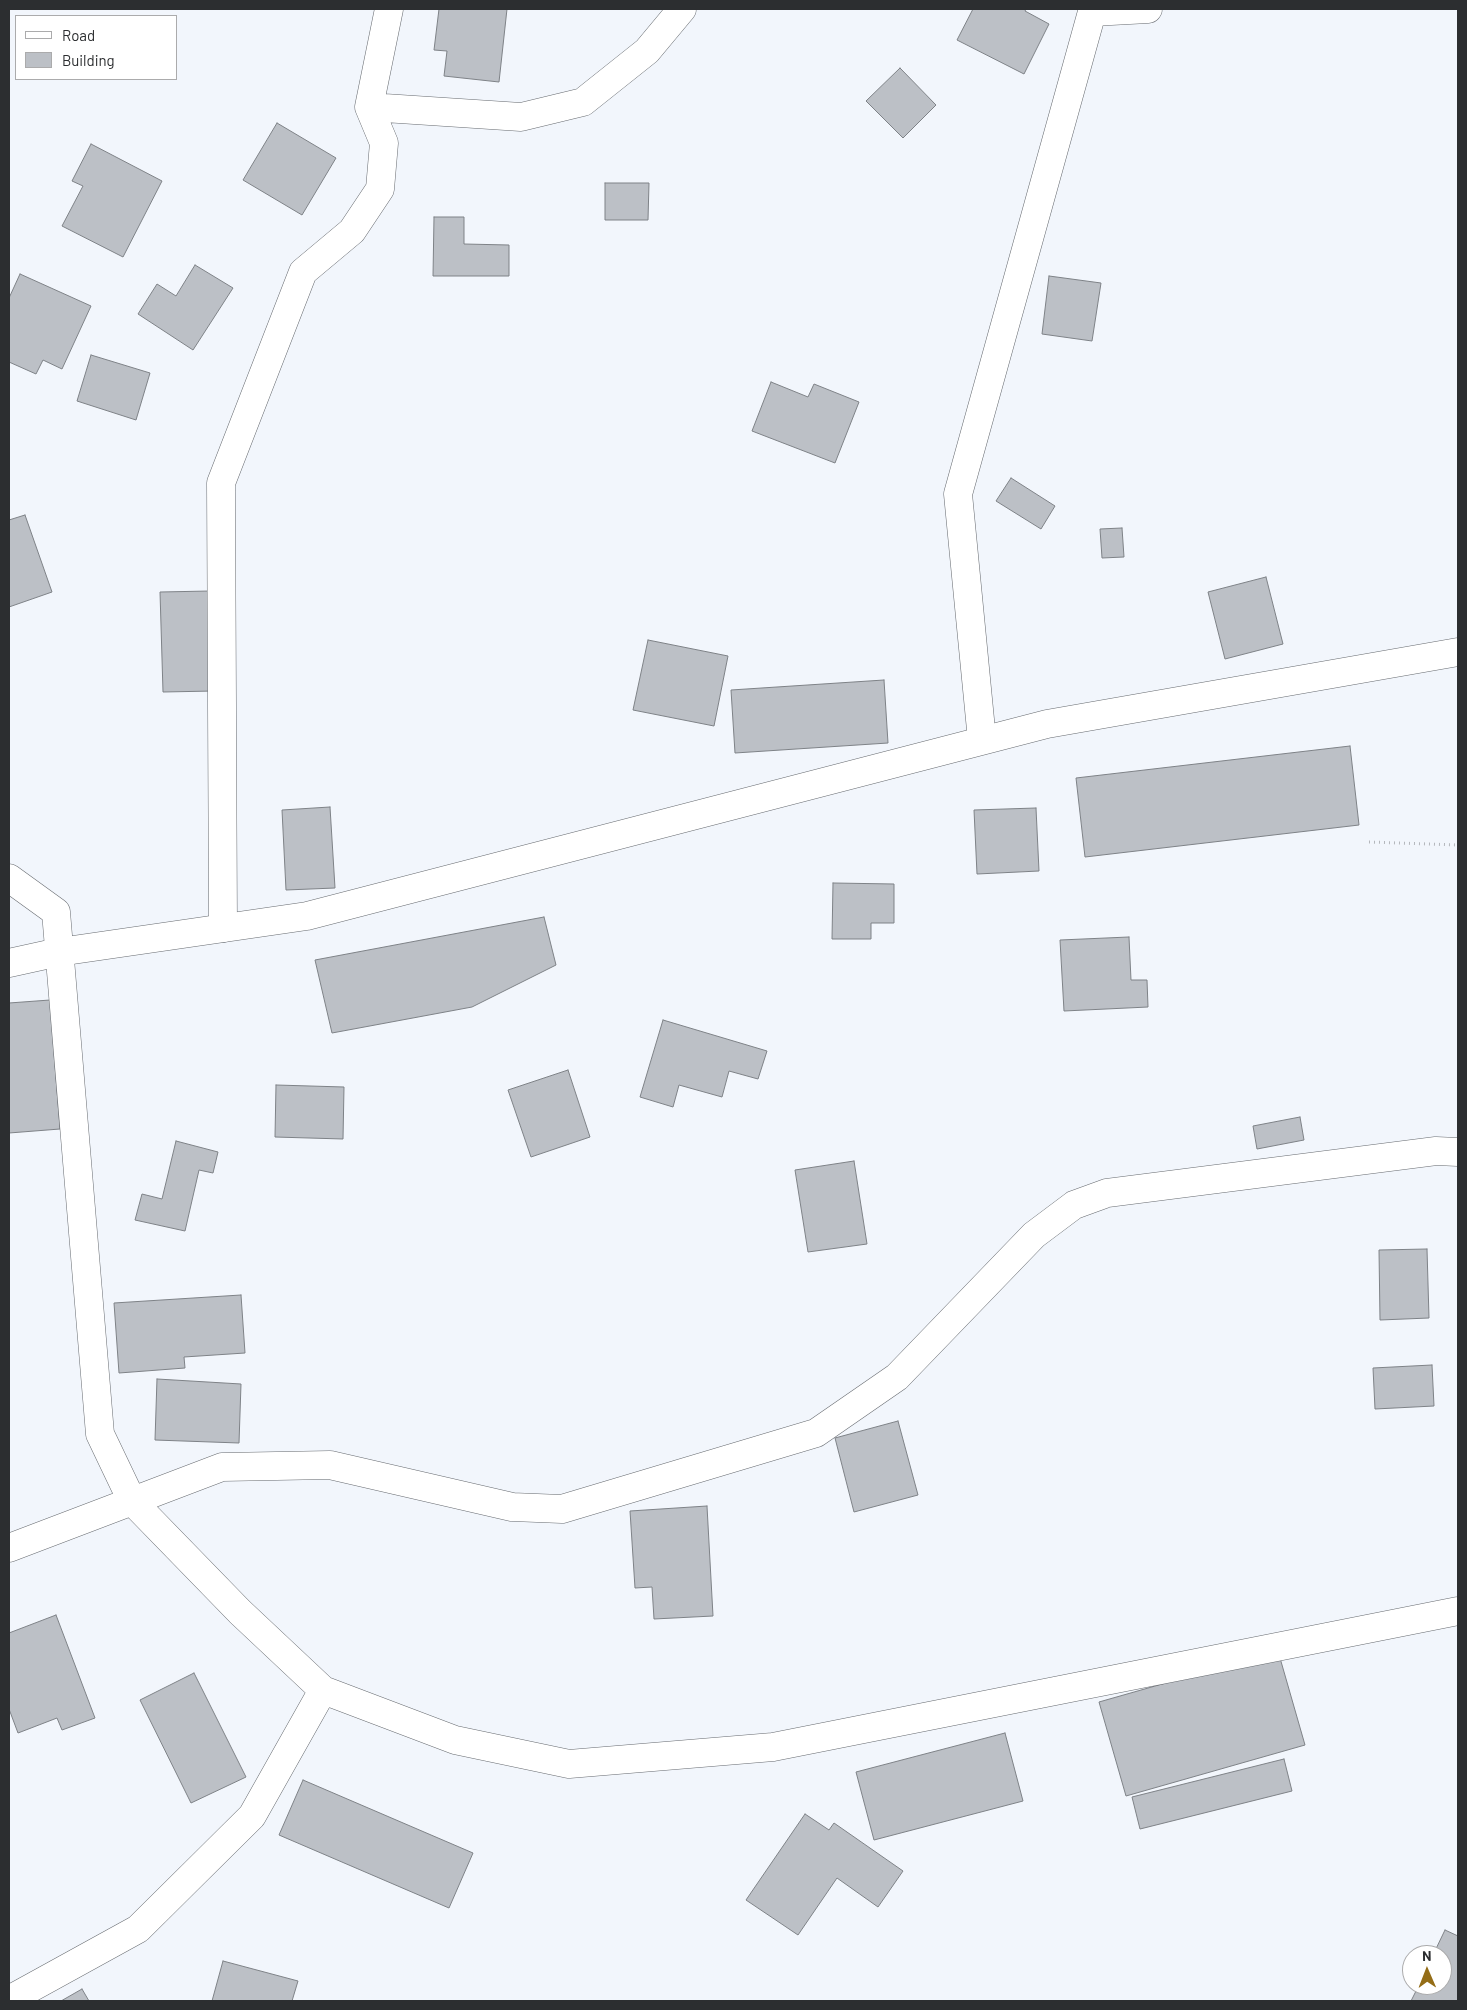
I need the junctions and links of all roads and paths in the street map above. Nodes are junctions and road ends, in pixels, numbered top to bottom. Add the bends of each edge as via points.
1 (389, 9) edge
2 (682, 9) edge
3 (1148, 9) edge
4 (1090, 11) edge
5 (369, 107) junction
6 (1458, 652) edge
7 (982, 740) junction
8 (1368, 842) dead end
9 (1458, 845) edge
10 (9, 878) edge
11 (223, 928) junction
12 (60, 952) junction
13 (9, 963) edge
14 (1458, 1152) edge
15 (132, 1501) junction
16 (9, 1548) edge
17 (1458, 1611) edge
18 (323, 1690) junction
19 (9, 2000) edge

1 - 5 street
2 - 5 street via 647,51 583,102 521,117
3 - 4 street
4 - 7 street via 958,494
5 - 11 street via 384,143 380,189 352,231 303,272 222,483
6 - 7 street via 1047,724
7 - 11 street via 307,916
8 - 9 path
10 - 12 street via 56,912
11 - 12 street
12 - 13 street
12 - 15 street via 100,1434
14 - 15 street via 1426,1152 1107,1193 1074,1205 1034,1234 896,1378 816,1433 562,1509 512,1507 330,1466 222,1467
15 - 16 street
15 - 18 street via 240,1612
17 - 18 street via 773,1747 569,1764 455,1740
18 - 19 street via 252,1816 138,1929

